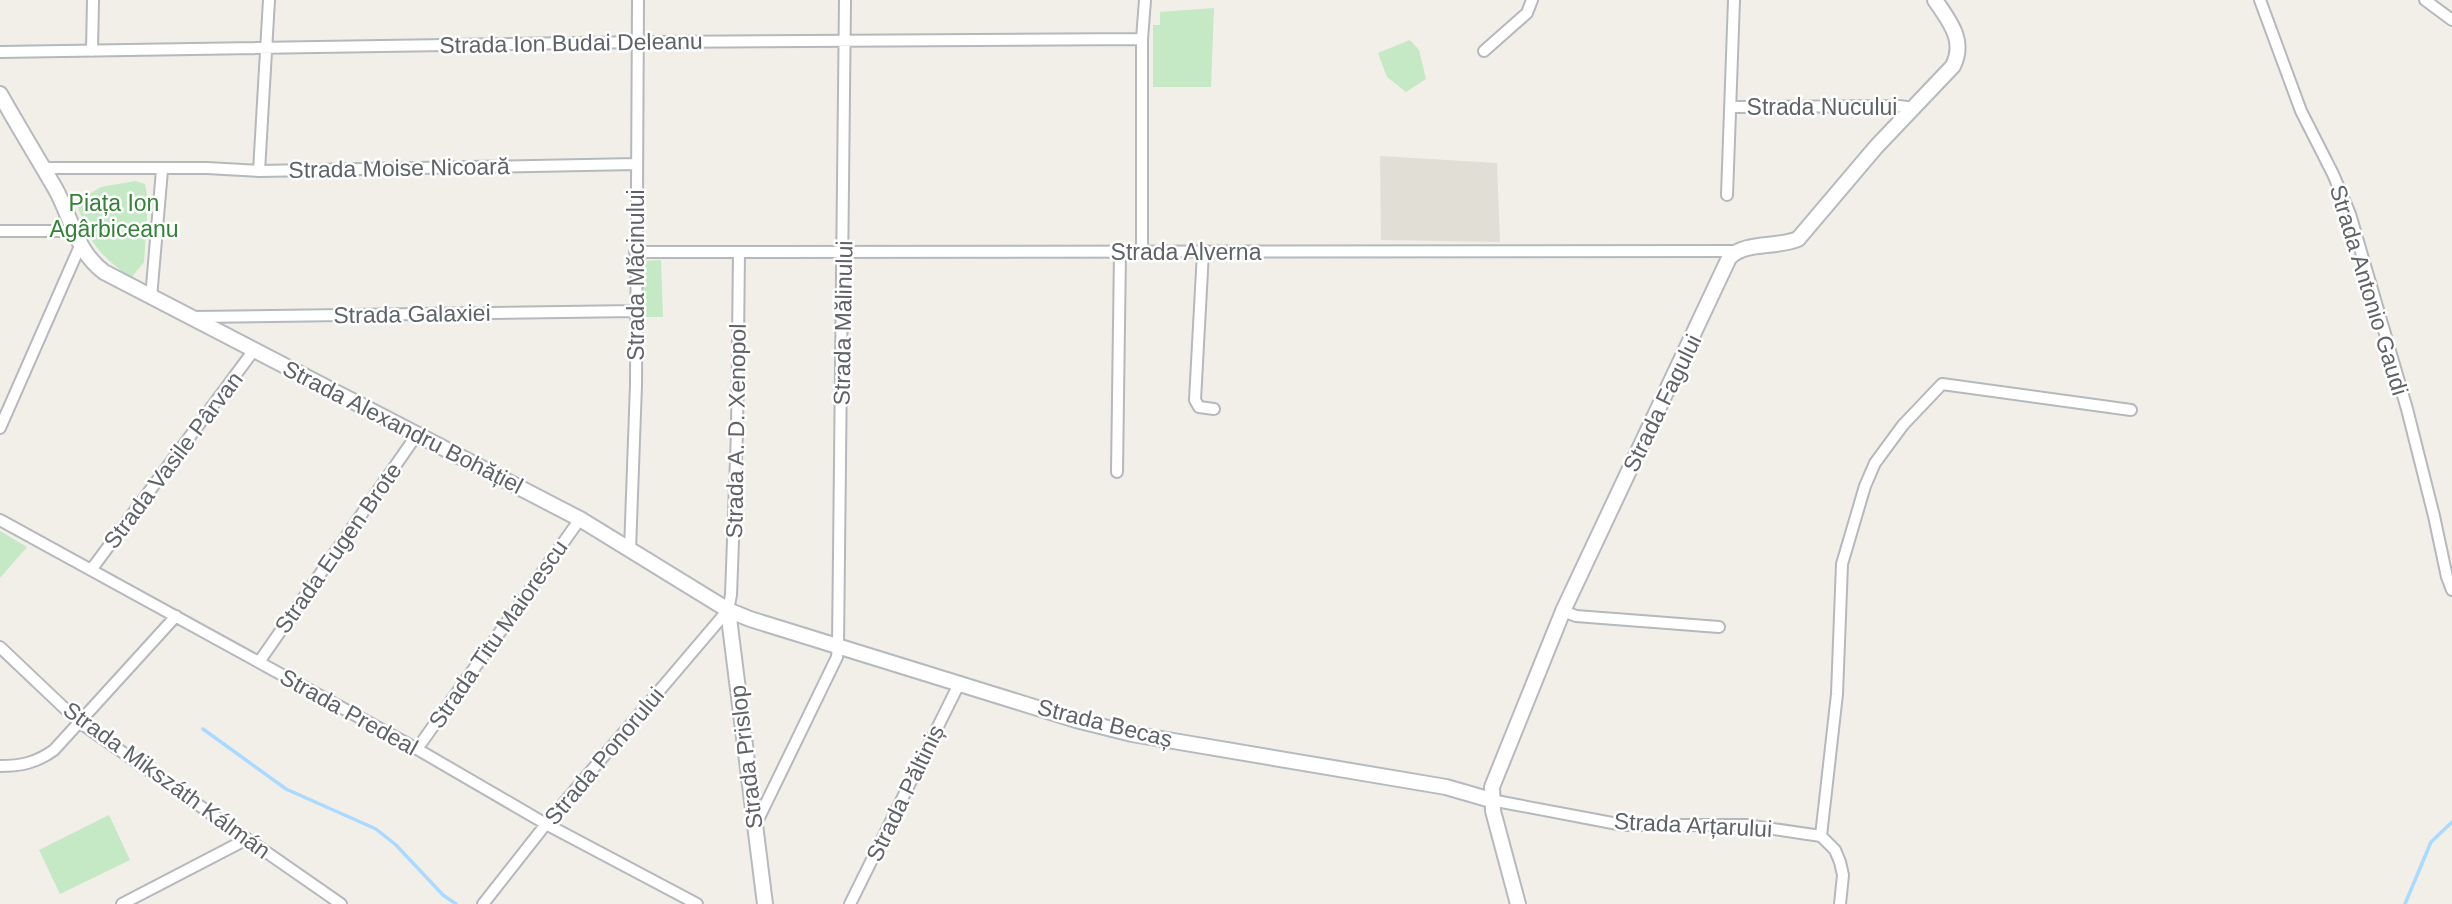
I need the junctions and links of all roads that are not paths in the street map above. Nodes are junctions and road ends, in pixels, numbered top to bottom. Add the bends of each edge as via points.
1 (93, 0) edge
2 (269, 0) edge
3 (638, 0) edge
4 (845, 0) edge
5 (1145, 0) edge
6 (1532, 0) edge
7 (1734, 0) edge
8 (1935, 0) edge
9 (2260, 0) edge
10 (2425, 0) edge
11 (2452, 20) edge
12 (1142, 39) junction
13 (845, 41) junction
14 (638, 42) junction
15 (267, 48) junction
16 (92, 51) junction
17 (1484, 51) dead end
18 (0, 52) edge
19 (0, 94) edge
20 (1731, 107) junction
21 (1913, 108) junction
22 (636, 164) junction
23 (43, 168) junction
24 (162, 170) junction
25 (258, 171) junction
26 (1727, 195) dead end
27 (0, 231) edge
28 (73, 231) junction
29 (80, 246) junction
30 (1142, 250) junction
31 (844, 251) junction
32 (1735, 251) junction
33 (635, 252) junction
34 (739, 252) junction
35 (1120, 252) junction
36 (1203, 252) junction
37 (151, 298) junction
38 (636, 311) junction
39 (189, 317) junction
40 (254, 350) junction
41 (1214, 410) dead end
42 (2132, 410) dead end
43 (0, 428) edge
44 (418, 433) junction
45 (1117, 472) dead end
46 (579, 519) junction
47 (0, 520) edge
48 (630, 550) junction
49 (91, 570) junction
50 (2452, 590) edge
51 (728, 610) junction
52 (1563, 611) junction
53 (176, 616) junction
54 (1719, 627) dead end
55 (838, 646) junction
56 (0, 647) edge
57 (259, 662) junction
58 (960, 682) junction
59 (79, 722) junction
60 (417, 748) junction
61 (0, 766) edge
62 (1492, 800) junction
63 (546, 824) junction
64 (754, 828) junction
65 (1821, 836) junction
66 (247, 839) junction
67 (122, 904) edge
68 (341, 904) edge
69 (483, 904) edge
70 (697, 904) edge
71 (765, 904) edge
72 (850, 904) edge
73 (1518, 904) edge
74 (1840, 904) edge

1 - 16 street
2 - 15 street
3 - 14 street, Strada Măcinului
4 - 13 street, Strada Mălinului
5 - 12 street
6 - 17 street via 1527,13
7 - 20 street
8 - 21 main road via 1959,42 1958,53 1949,71
9 - 50 street, Strada Antonio Gaudi via 2301,111 2342,193 2363,255
10 - 11 street
12 - 13 street, Strada Ion Budai Deleanu
12 - 30 street
13 - 14 street, Strada Ion Budai Deleanu
13 - 31 street, Strada Mălinului
14 - 15 street, Strada Ion Budai Deleanu
14 - 22 street, Strada Măcinului
15 - 16 street, Strada Ion Budai Deleanu
15 - 25 street
16 - 18 street, Strada Ion Budai Deleanu
19 - 23 main road, Strada Alexandru Bohățiel
20 - 21 street, Strada Nucului
20 - 26 street
21 - 32 main road via 1798,239
22 - 25 street, Strada Moise Nicoară
22 - 33 street, Strada Măcinului
23 - 24 street
23 - 28 main road, Strada Alexandru Bohățiel
24 - 25 street, Strada Moise Nicoară
24 - 37 street
27 - 28 street
28 - 29 main road, Strada Alexandru Bohățiel
29 - 37 main road, Strada Alexandru Bohățiel via 104,272
29 - 43 street
30 - 35 street, Strada Alverna
30 - 36 street, Strada Alverna
31 - 34 street, Strada Alverna
31 - 35 street, Strada Alverna
31 - 55 street, Strada Mălinului
32 - 36 street, Strada Alverna
32 - 52 main road, Strada Fagului
33 - 34 street, Strada Alverna
33 - 38 street, Strada Măcinului
34 - 51 street, Strada A. D. Xenopol via 737,432
35 - 45 street
36 - 41 street via 1195,400 1199,407
37 - 39 main road, Strada Alexandru Bohățiel
38 - 39 street, Strada Galaxiei
38 - 48 street, Strada Măcinului
39 - 40 main road, Strada Alexandru Bohățiel
40 - 44 main road, Strada Alexandru Bohățiel
40 - 49 street, Strada Vasile Pârvan
42 - 65 street via 1942,384 1890,442 1865,486 1842,564 1838,694
44 - 46 main road, Strada Alexandru Bohățiel
44 - 57 street, Strada Eugen Brote
46 - 48 main road, Strada Alexandru Bohățiel
46 - 60 street, Strada Titu Maiorescu
47 - 49 street, Strada Predeal
48 - 51 main road, Strada Alexandru Bohățiel
49 - 53 street, Strada Predeal
51 - 55 main road, Strada Becaș
51 - 63 street, Strada Ponorului
51 - 64 main road, Strada Prislop
52 - 54 street via 1576,616
52 - 62 main road, Strada Fagului via 1497,772
53 - 57 street, Strada Predeal
53 - 59 street
55 - 58 main road, Strada Becaș
55 - 64 street, Strada Mălinului via 837,657
56 - 59 street, Strada Mikszáth Kálmán
57 - 60 street, Strada Predeal
58 - 62 main road, Strada Becaș via 1132,734 1439,786
58 - 72 street, Strada Păltiniș
59 - 61 street via 43,758
59 - 66 street, Strada Mikszáth Kálmán
60 - 63 street, Strada Predeal
62 - 65 street, Strada Arțarului via 1623,825 1746,825
62 - 73 main road, Strada Fagului
63 - 69 street, Strada Ponorului
63 - 70 street, Strada Predeal
64 - 71 main road, Strada Prislop
65 - 74 street via 1840,862
66 - 67 street
66 - 68 street, Strada Mikszáth Kálmán

